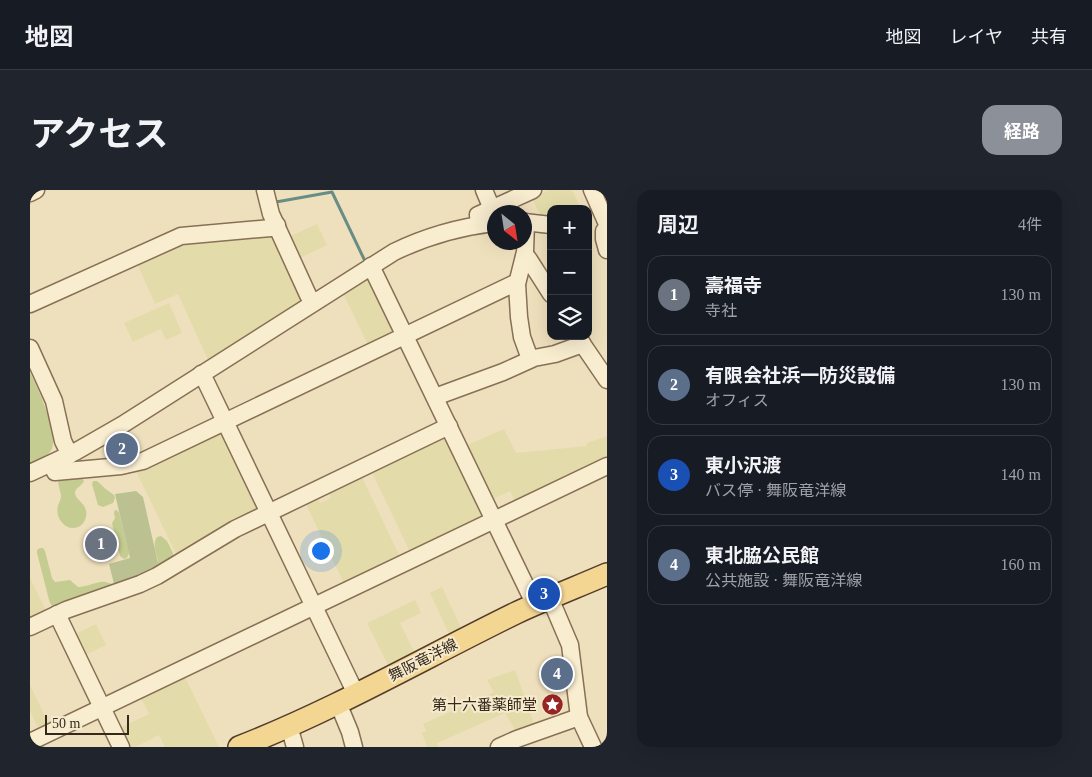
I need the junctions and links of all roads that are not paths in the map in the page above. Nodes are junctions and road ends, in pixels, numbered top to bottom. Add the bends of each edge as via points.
1 (36, 190) edge
2 (265, 190) edge
3 (484, 190) edge
4 (533, 190) edge
5 (592, 190) edge
6 (30, 193) edge
7 (510, 205) edge
8 (487, 207) edge
9 (487, 220) edge
10 (532, 223) edge
11 (277, 225) junction
12 (547, 225) edge
13 (602, 229) edge
14 (525, 250) edge
15 (607, 250) edge
16 (524, 256) junction
17 (371, 266) junction
18 (517, 284) junction
19 (547, 288) edge
20 (313, 303) junction
21 (30, 304) edge
22 (405, 335) junction
23 (579, 340) edge
24 (30, 348) edge
25 (530, 359) junction
26 (201, 374) junction
27 (607, 380) edge
28 (435, 397) junction
29 (225, 422) junction
30 (449, 426) junction
31 (70, 455) junction
32 (51, 464) junction
33 (607, 466) edge
34 (30, 473) edge
35 (269, 512) junction
36 (494, 520) junction
37 (607, 574) edge
38 (542, 601) junction
39 (314, 606) junction
40 (57, 614) junction
41 (30, 627) edge
42 (347, 699) junction
43 (102, 708) junction
44 (579, 717) junction
45 (289, 726) junction
46 (30, 742) edge
47 (120, 747) edge
48 (240, 747) edge
49 (295, 747) edge
50 (354, 747) edge
51 (499, 747) edge
52 (593, 747) edge

1 - 6 street
2 - 11 street
3 - 8 street
4 - 7 street
5 - 13 street
9 - 17 street via 427,237
10 - 12 street
11 - 20 street
11 - 21 street via 181,236
13 - 15 street
14 - 16 street
16 - 18 street
16 - 19 street
17 - 20 street
17 - 22 street
18 - 22 street
18 - 25 street via 520,327
20 - 26 street
22 - 28 street
22 - 29 street
23 - 25 street via 577,346
23 - 27 street
24 - 31 street via 54,401 63,441
25 - 28 street
26 - 29 street
26 - 31 street
28 - 30 street
29 - 32 street via 132,464 55,472
29 - 35 street
30 - 35 street
30 - 36 street
31 - 32 street
32 - 34 street
33 - 36 street
35 - 39 street
35 - 40 street via 157,576
36 - 38 street
36 - 39 street
37 - 38 main road, 舞阪竜洋線
38 - 42 main road, 舞阪竜洋線
38 - 44 street via 570,645
39 - 42 street
39 - 43 street
40 - 41 street
40 - 43 street
42 - 45 main road, 舞阪竜洋線
42 - 50 street
43 - 46 street
43 - 47 street
44 - 51 street
44 - 52 street
45 - 48 main road, 舞阪竜洋線
45 - 49 street

